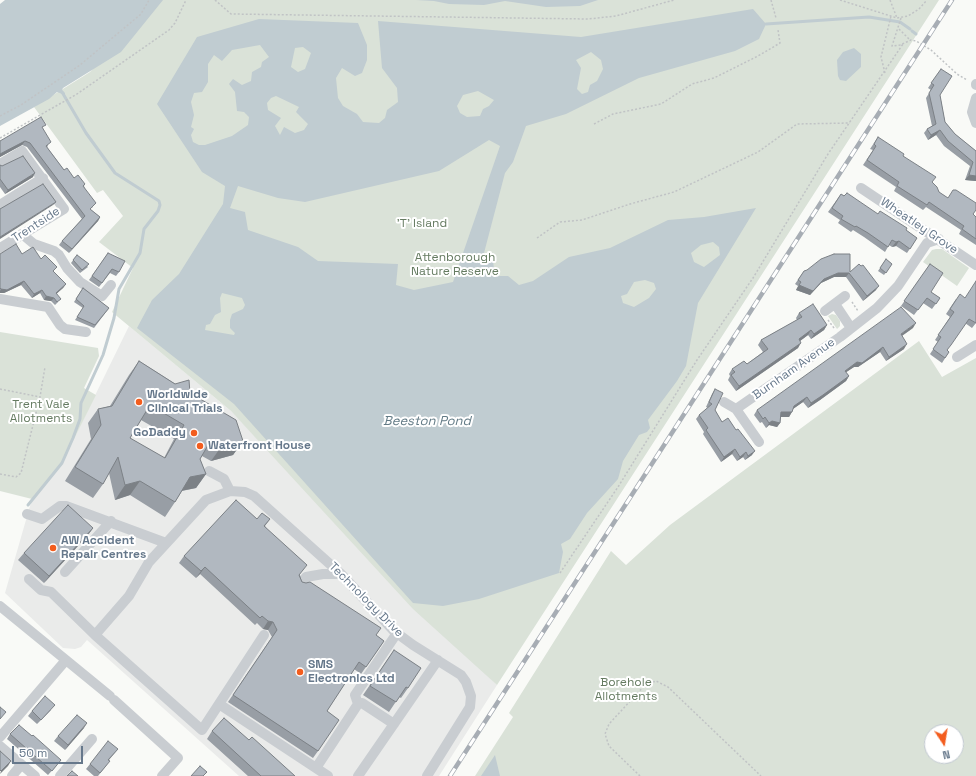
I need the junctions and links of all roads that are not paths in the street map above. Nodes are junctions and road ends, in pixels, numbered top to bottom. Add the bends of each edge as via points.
1 (976, 98) edge
2 (976, 123) edge
3 (0, 164) edge
4 (42, 178) junction
5 (861, 188) dead end
6 (0, 205) edge
7 (22, 234) junction
8 (940, 239) junction
9 (0, 248) edge
10 (976, 265) edge
11 (111, 285) dead end
12 (845, 296) road end
13 (0, 299) edge
14 (835, 304) junction
15 (825, 311) road end
16 (851, 328) junction
17 (86, 332) dead end
18 (976, 345) edge
19 (957, 357) dead end
20 (724, 402) dead end
21 (736, 409) junction
22 (759, 442) dead end
23 (209, 471) dead end
24 (230, 491) junction
25 (27, 514) dead end
26 (111, 521) junction
27 (166, 543) junction
28 (65, 572) dead end
29 (341, 574) junction
30 (29, 579) dead end
31 (301, 584) edge
32 (0, 606) edge
33 (397, 633) junction
34 (95, 635) junction
35 (264, 635) dead end
36 (66, 660) junction
37 (438, 660) junction
38 (219, 704) junction
39 (358, 704) junction
40 (394, 724) junction
41 (0, 737) edge
42 (92, 739) dead end
43 (0, 746) edge
44 (21, 765) junction
45 (316, 768) junction
46 (12, 776) edge
47 (35, 776) edge
48 (60, 776) edge
49 (162, 776) edge
50 (328, 776) edge
51 (358, 776) edge
52 (427, 776) edge

1 - 2 street via 972,112
3 - 4 street, Trentside via 22,151
4 - 6 street
4 - 7 street, Trentside via 64,209
5 - 8 street, Wheatley Grove
7 - 9 street, Trentside
7 - 11 street via 34,244 54,251 80,282 102,296
8 - 10 street, Wheatley Grove
8 - 16 street, Burnham Avenue via 927,243 892,293
12 - 14 street
13 - 17 street via 48,307 65,329
14 - 15 street
14 - 16 street
16 - 21 street, Burnham Avenue
18 - 19 street
20 - 21 street
21 - 22 street
23 - 24 street via 224,479
24 - 27 street via 206,500
24 - 29 street, Technology Drive via 245,492 254,496
25 - 26 street via 42,519 60,506 66,506
26 - 27 street
26 - 28 street
27 - 34 street via 142,572 129,596
29 - 31 street via 306,577
29 - 33 street, Technology Drive
30 - 34 street via 41,590 51,592
32 - 36 street
33 - 37 street, Technology Drive
33 - 39 street via 355,695
34 - 38 street via 202,730
35 - 38 street
36 - 41 street
36 - 49 street via 178,758
37 - 40 street
37 - 52 street, Technology Drive via 460,675 469,688 470,707
38 - 45 street
39 - 40 street via 362,703
39 - 45 street
40 - 51 street
42 - 48 street
43 - 44 street
44 - 46 street
44 - 47 street
45 - 50 street

